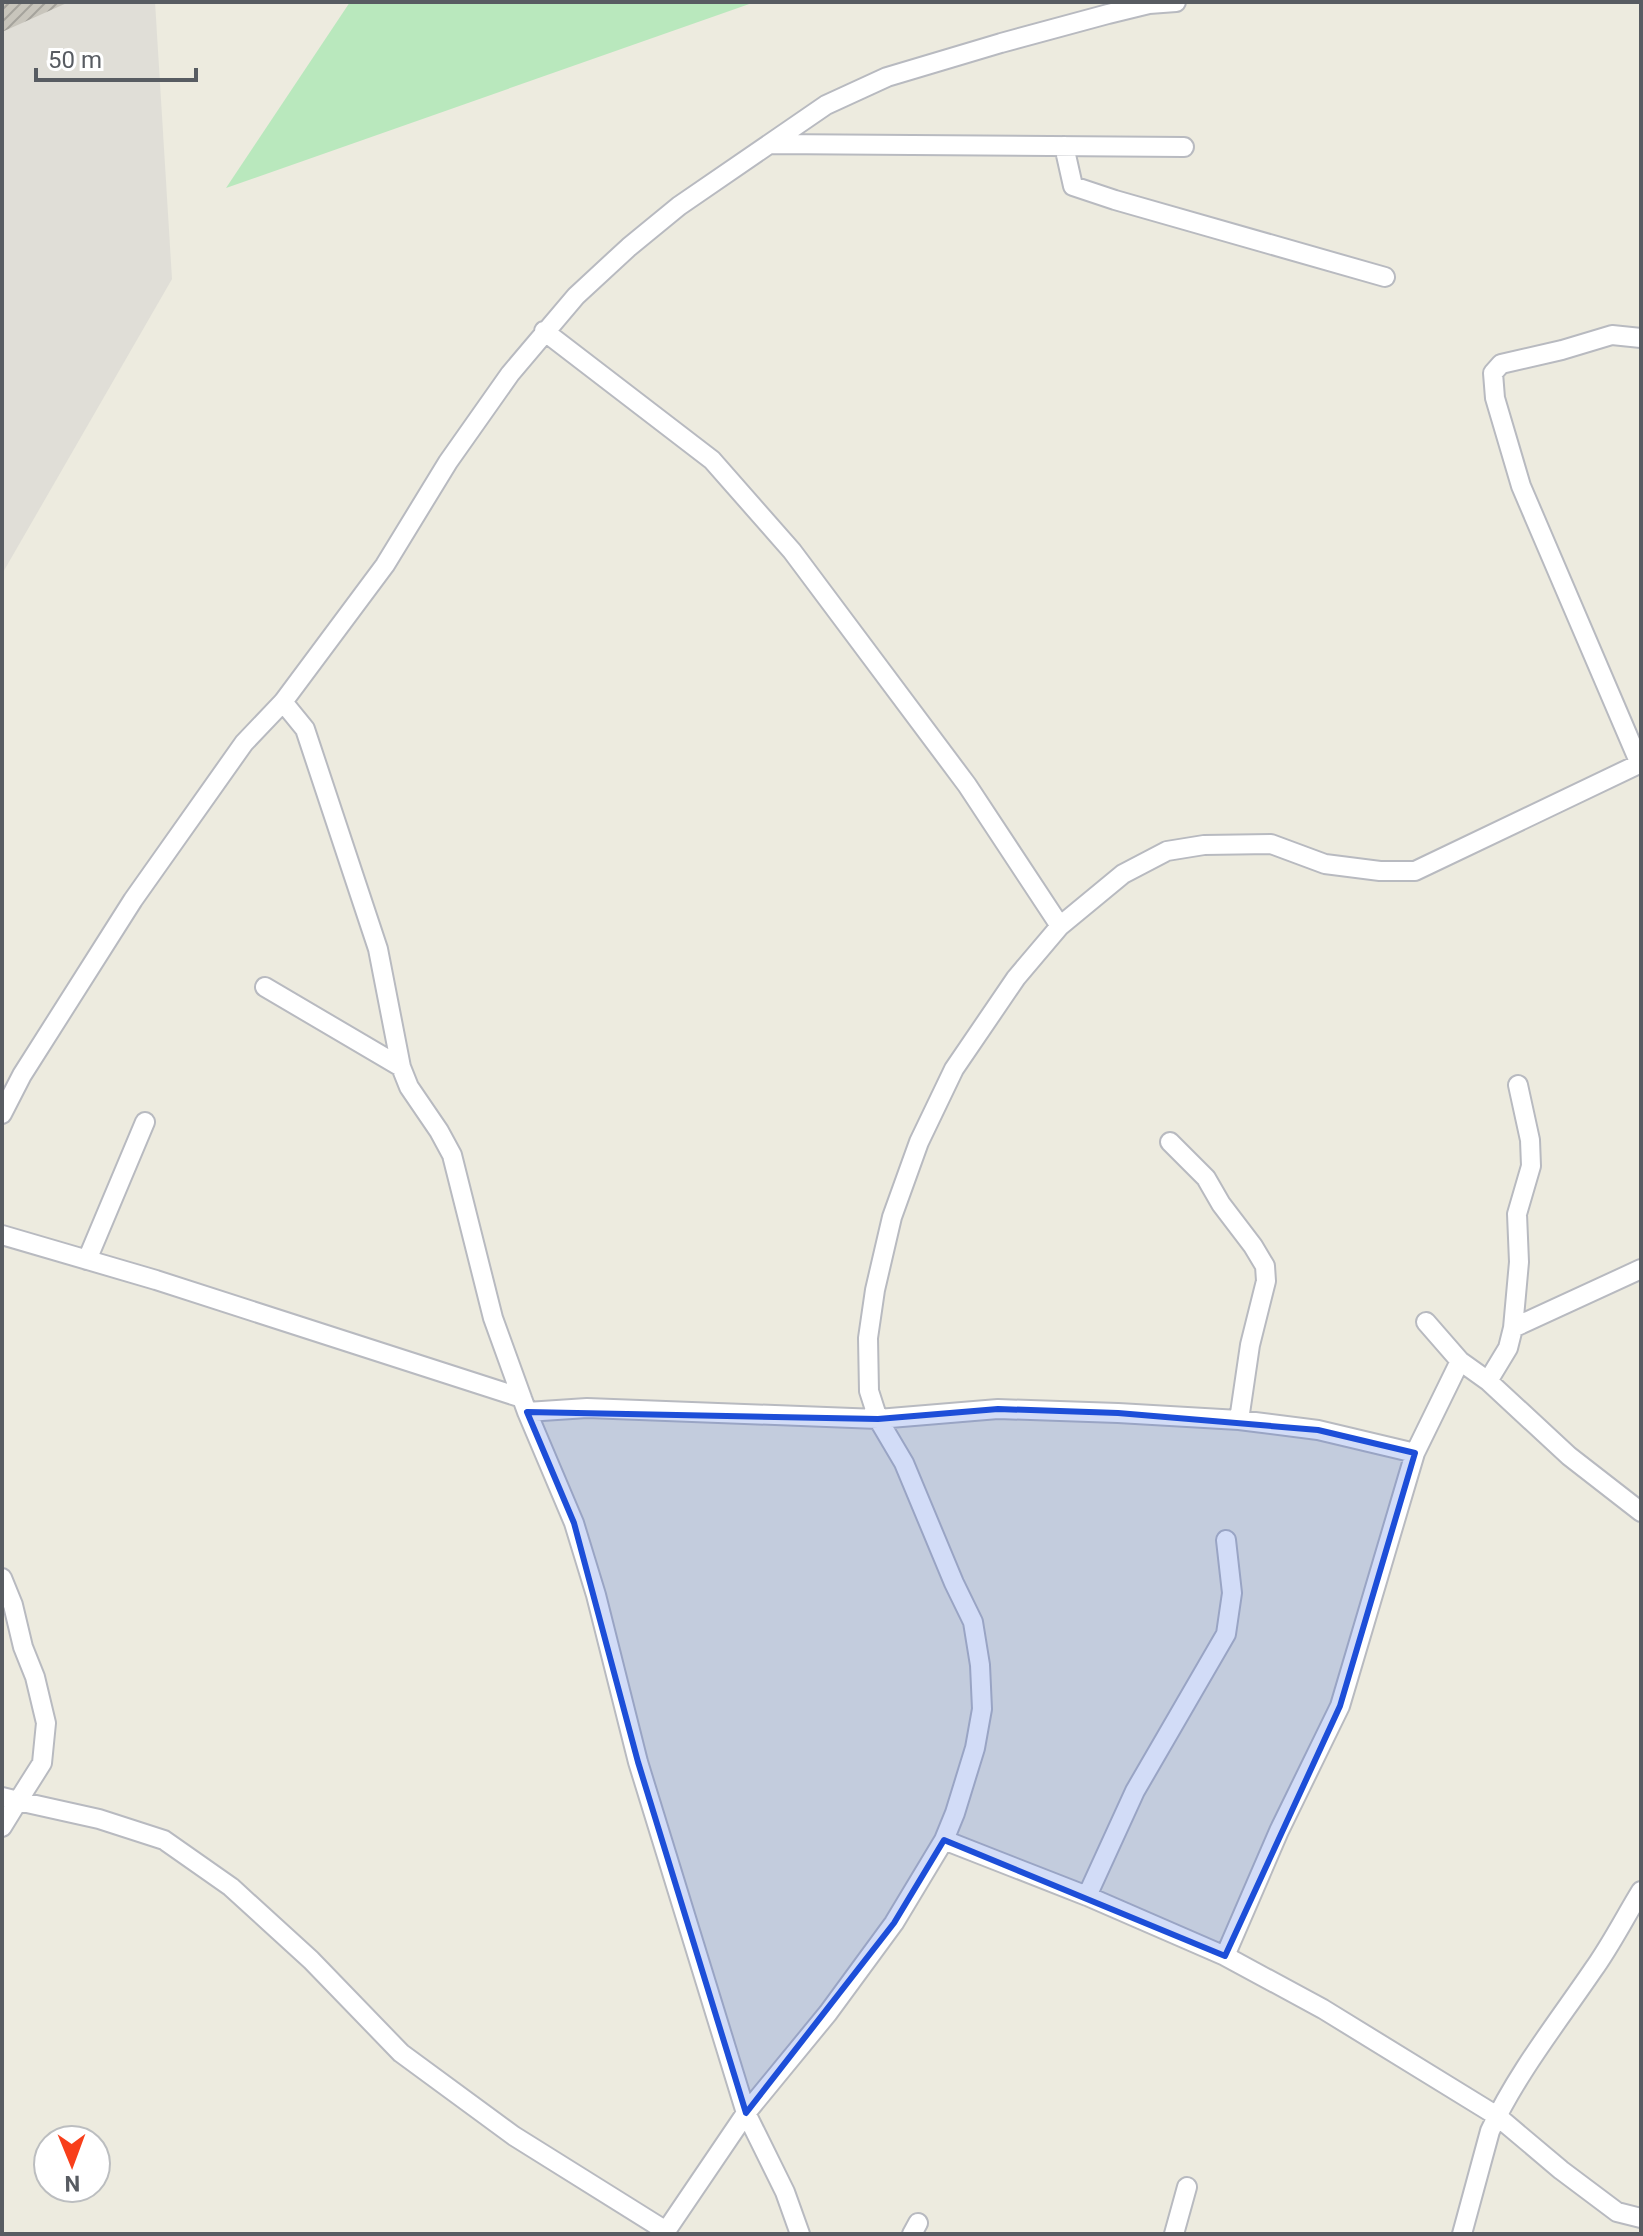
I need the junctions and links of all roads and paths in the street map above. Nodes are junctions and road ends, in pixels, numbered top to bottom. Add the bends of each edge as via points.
1 (1176, 2) edge
2 (771, 144) junction
3 (1064, 146) junction
4 (1184, 147) dead end
5 (1385, 277) dead end
6 (544, 331) junction
7 (1641, 338) edge
8 (283, 702) junction
9 (1641, 764) edge
10 (1060, 926) junction
11 (265, 987) dead end
12 (401, 1067) junction
13 (1518, 1085) dead end
14 (2, 1114) edge
15 (145, 1122) dead end
16 (1170, 1142) dead end
17 (2, 1235) edge
18 (87, 1260) junction
19 (1641, 1269) edge
20 (1426, 1322) dead end
21 (1513, 1328) junction
22 (1460, 1361) junction
23 (1488, 1381) junction
24 (525, 1405) junction
25 (878, 1419) junction
26 (1239, 1420) junction
27 (1415, 1453) junction
28 (1641, 1512) edge
29 (1226, 1540) dead end
30 (2, 1578) edge
31 (10, 1799) edge
32 (2, 1827) edge
33 (944, 1840) junction
34 (1641, 1891) edge
35 (1087, 1896) junction
36 (1225, 1956) junction
37 (746, 2113) junction
38 (1497, 2116) junction
39 (1187, 2187) dead end
40 (1641, 2218) edge
41 (665, 2232) edge
42 (800, 2234) edge
43 (1174, 2234) edge
44 (1462, 2234) edge

1 - 2 street via 1108,14 887,77 826,105
2 - 3 street
2 - 6 street via 629,247
3 - 4 street
3 - 5 street via 1073,186
6 - 8 street via 448,462 385,565
6 - 10 street via 712,460 792,551 967,785
7 - 9 street via 1612,335 1501,364 1493,373 1495,398 1521,486
8 - 12 street via 305,729 378,949
8 - 14 street via 244,743 133,900
9 - 10 street via 1415,871 1325,864 1271,844 1167,851 1123,874
10 - 25 street via 1016,978 954,1069 919,1142 892,1217 873,1302 869,1391
11 - 12 street
12 - 24 street via 452,1155 493,1318
13 - 21 street via 1531,1166 1517,1214
15 - 18 street
16 - 26 street via 1206,1178 1265,1266
17 - 18 street
18 - 24 street
19 - 21 street
20 - 22 street
21 - 23 street via 1508,1348
22 - 23 street
22 - 27 street
23 - 28 street via 1569,1456
24 - 25 street
24 - 37 street via 574,1523 638,1762
25 - 26 street via 998,1409
25 - 33 street via 904,1463 973,1622 980,1665 982,1709 975,1748
26 - 27 street via 1318,1430
27 - 36 street via 1340,1706
29 - 35 street via 1232,1593 1226,1634 1135,1791
30 - 31 street via 46,1723 42,1763
31 - 32 street
31 - 41 street via 164,1840 231,1887 401,2053 514,2136
33 - 35 street
33 - 37 street via 894,1923
34 - 38 street
35 - 36 street
36 - 38 street via 1323,2009
37 - 41 street
37 - 42 street
38 - 40 street via 1617,2212
38 - 44 street
39 - 43 street

